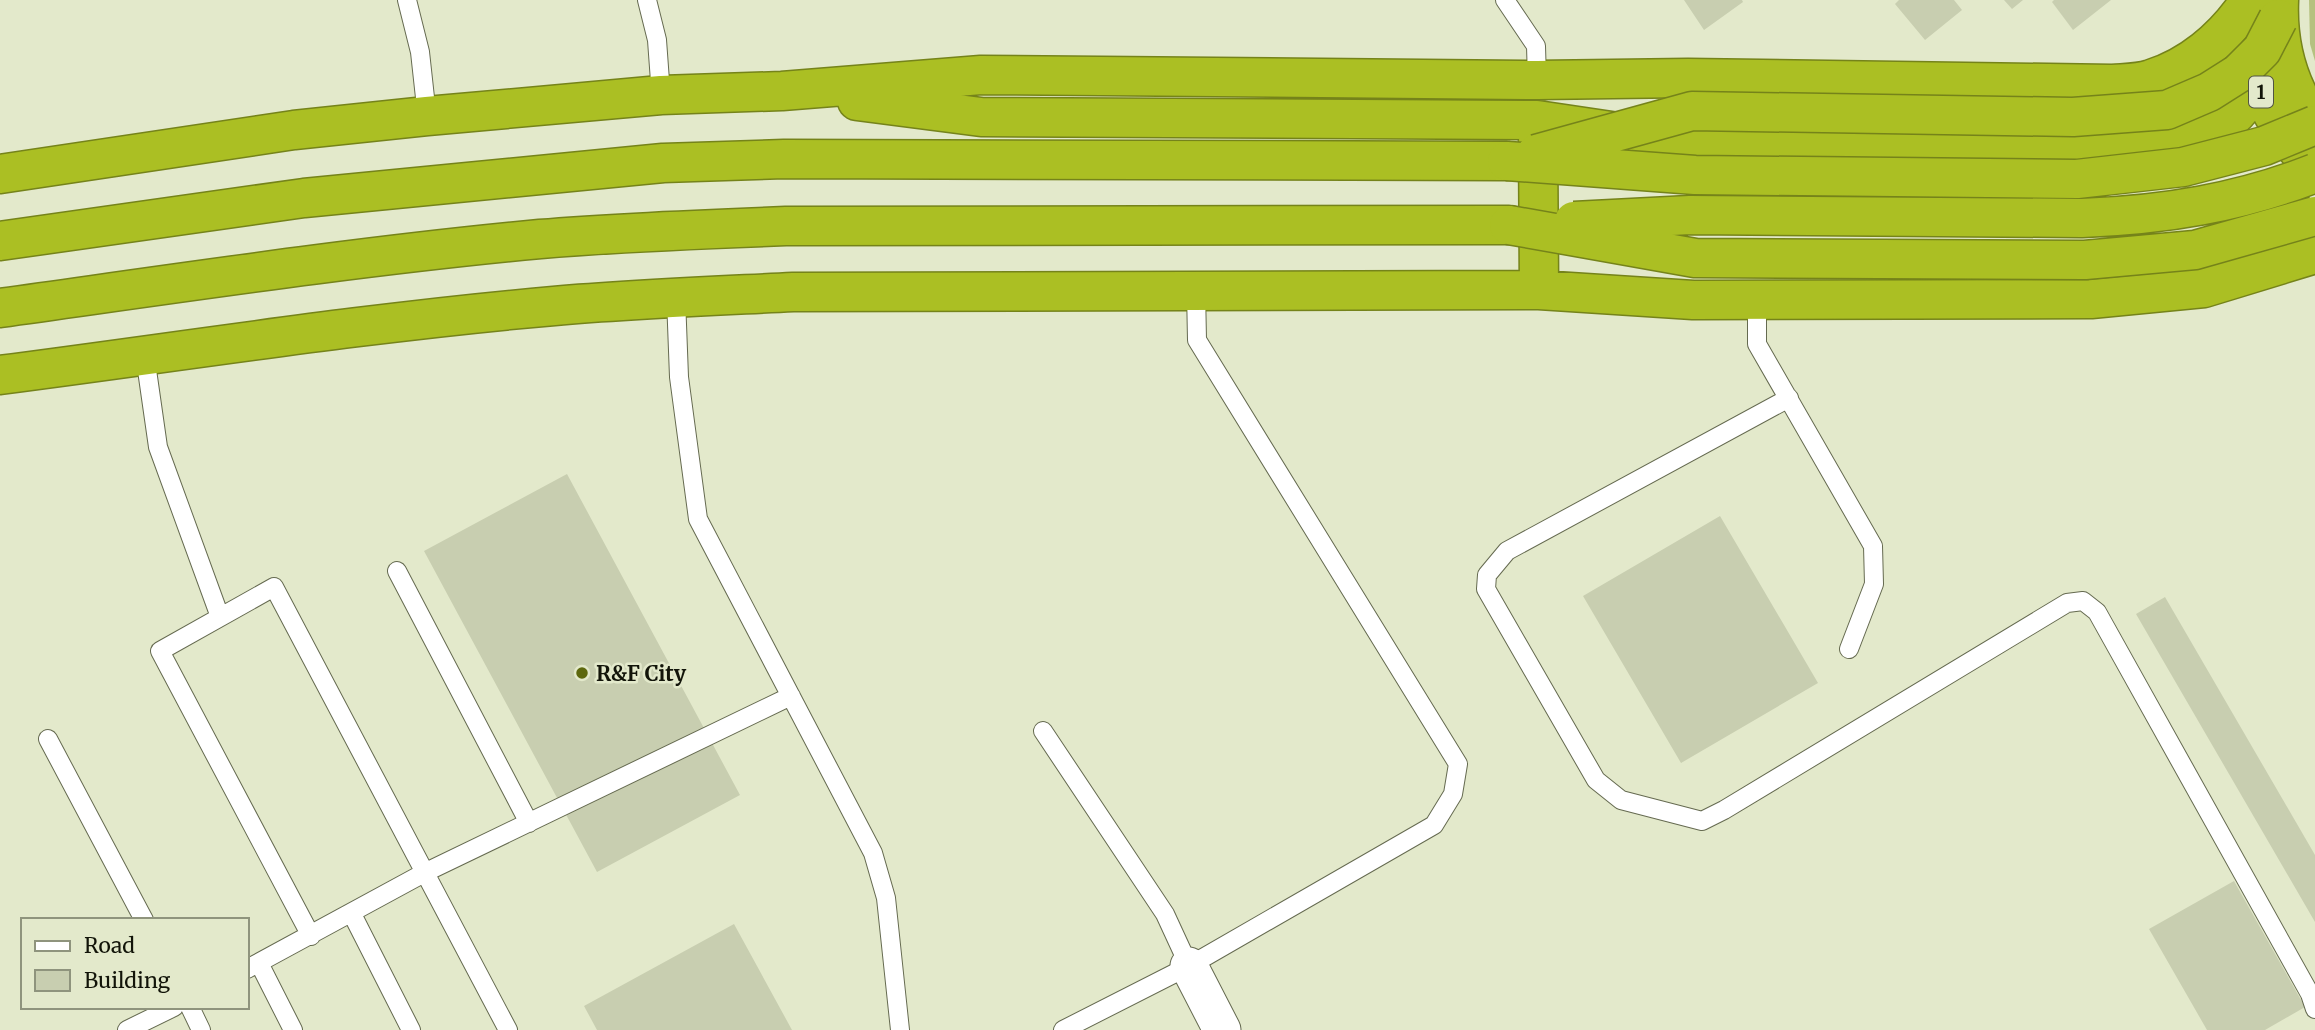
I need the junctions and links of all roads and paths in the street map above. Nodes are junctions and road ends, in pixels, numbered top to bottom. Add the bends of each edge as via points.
1 (407, 0) edge
2 (647, 0) edge
3 (1505, 0) edge
4 (2263, 6) edge
5 (1537, 80) junction
6 (2258, 83) junction
7 (782, 91) junction
8 (661, 95) junction
9 (427, 116) junction
10 (1537, 120) junction
11 (2315, 124) edge
12 (1507, 161) junction
13 (2315, 171) edge
14 (0, 174) edge
15 (2315, 216) edge
16 (1509, 225) junction
17 (0, 241) edge
18 (2315, 254) edge
19 (1196, 290) junction
20 (1539, 290) junction
21 (676, 298) junction
22 (1757, 300) junction
23 (0, 309) edge
24 (145, 356) junction
25 (0, 375) edge
26 (1790, 398) junction
27 (397, 571) dead end
28 (220, 617) junction
29 (1849, 649) dead end
30 (791, 696) junction
31 (1043, 731) dead end
32 (48, 739) dead end
33 (529, 822) junction
34 (424, 873) junction
35 (352, 914) junction
36 (143, 918) edge
37 (311, 936) junction
38 (253, 966) edge
39 (1189, 966) junction
40 (170, 1009) edge
41 (191, 1009) edge
42 (2315, 1009) edge
43 (127, 1030) edge
44 (201, 1030) edge
45 (293, 1030) edge
46 (411, 1030) edge
47 (508, 1030) edge
48 (900, 1030) edge
49 (1063, 1030) edge
50 (1222, 1030) edge

1 - 9 lane via 420,52
2 - 8 lane via 657,40
3 - 5 lane via 1536,46
4 - 5 highway via 2189,62 2150,80 2125,83
4 - 6 highway, 1 via 2250,59
4 - 11 highway via 2290,79
4 - 12 highway, bridge via 2262,50 2239,73 2209,92 2167,110 2073,117 1692,111
5 - 7 highway via 981,75
5 - 10 highway
6 - 10 highway via 2224,124 2199,134 2119,145 1692,143
6 - 13 highway, 1 via 2278,125
7 - 8 highway
7 - 10 highway via 981,117
8 - 9 highway
9 - 14 highway via 295,130
10 - 20 highway
11 - 12 highway, bridge via 2264,146 2183,167 2077,179 1695,175
12 - 17 highway via 784,159 663,163 345,194
13 - 16 highway, bridge via 2280,187 2192,209 2126,216 1690,215
15 - 16 highway, bridge via 2195,250 2085,260 1695,258
16 - 23 highway via 671,230 314,264
18 - 22 highway via 2204,288 2134,296
19 - 20 highway
19 - 21 highway via 793,292
19 - 39 lane via 1197,340 1458,764 1453,794 1434,825
20 - 22 highway
21 - 24 highway via 527,309
21 - 30 lane via 679,377 698,519
22 - 26 lane via 1757,344
24 - 25 highway
24 - 28 lane via 158,447
26 - 29 lane via 1872,546 1874,584
26 - 42 lane via 1507,551 1487,575 1486,589 1596,780 1621,800 1702,821 2067,603 2083,601 2097,612
27 - 33 lane
28 - 34 lane via 274,587
28 - 37 lane via 160,651
30 - 33 lane
30 - 48 lane via 873,853 886,898
31 - 39 lane via 1165,914
32 - 36 lane
33 - 34 lane
34 - 35 lane
34 - 47 lane
35 - 37 lane
35 - 46 lane
37 - 38 lane
38 - 45 lane
39 - 49 lane
39 - 50 street
40 - 43 lane
41 - 44 lane

